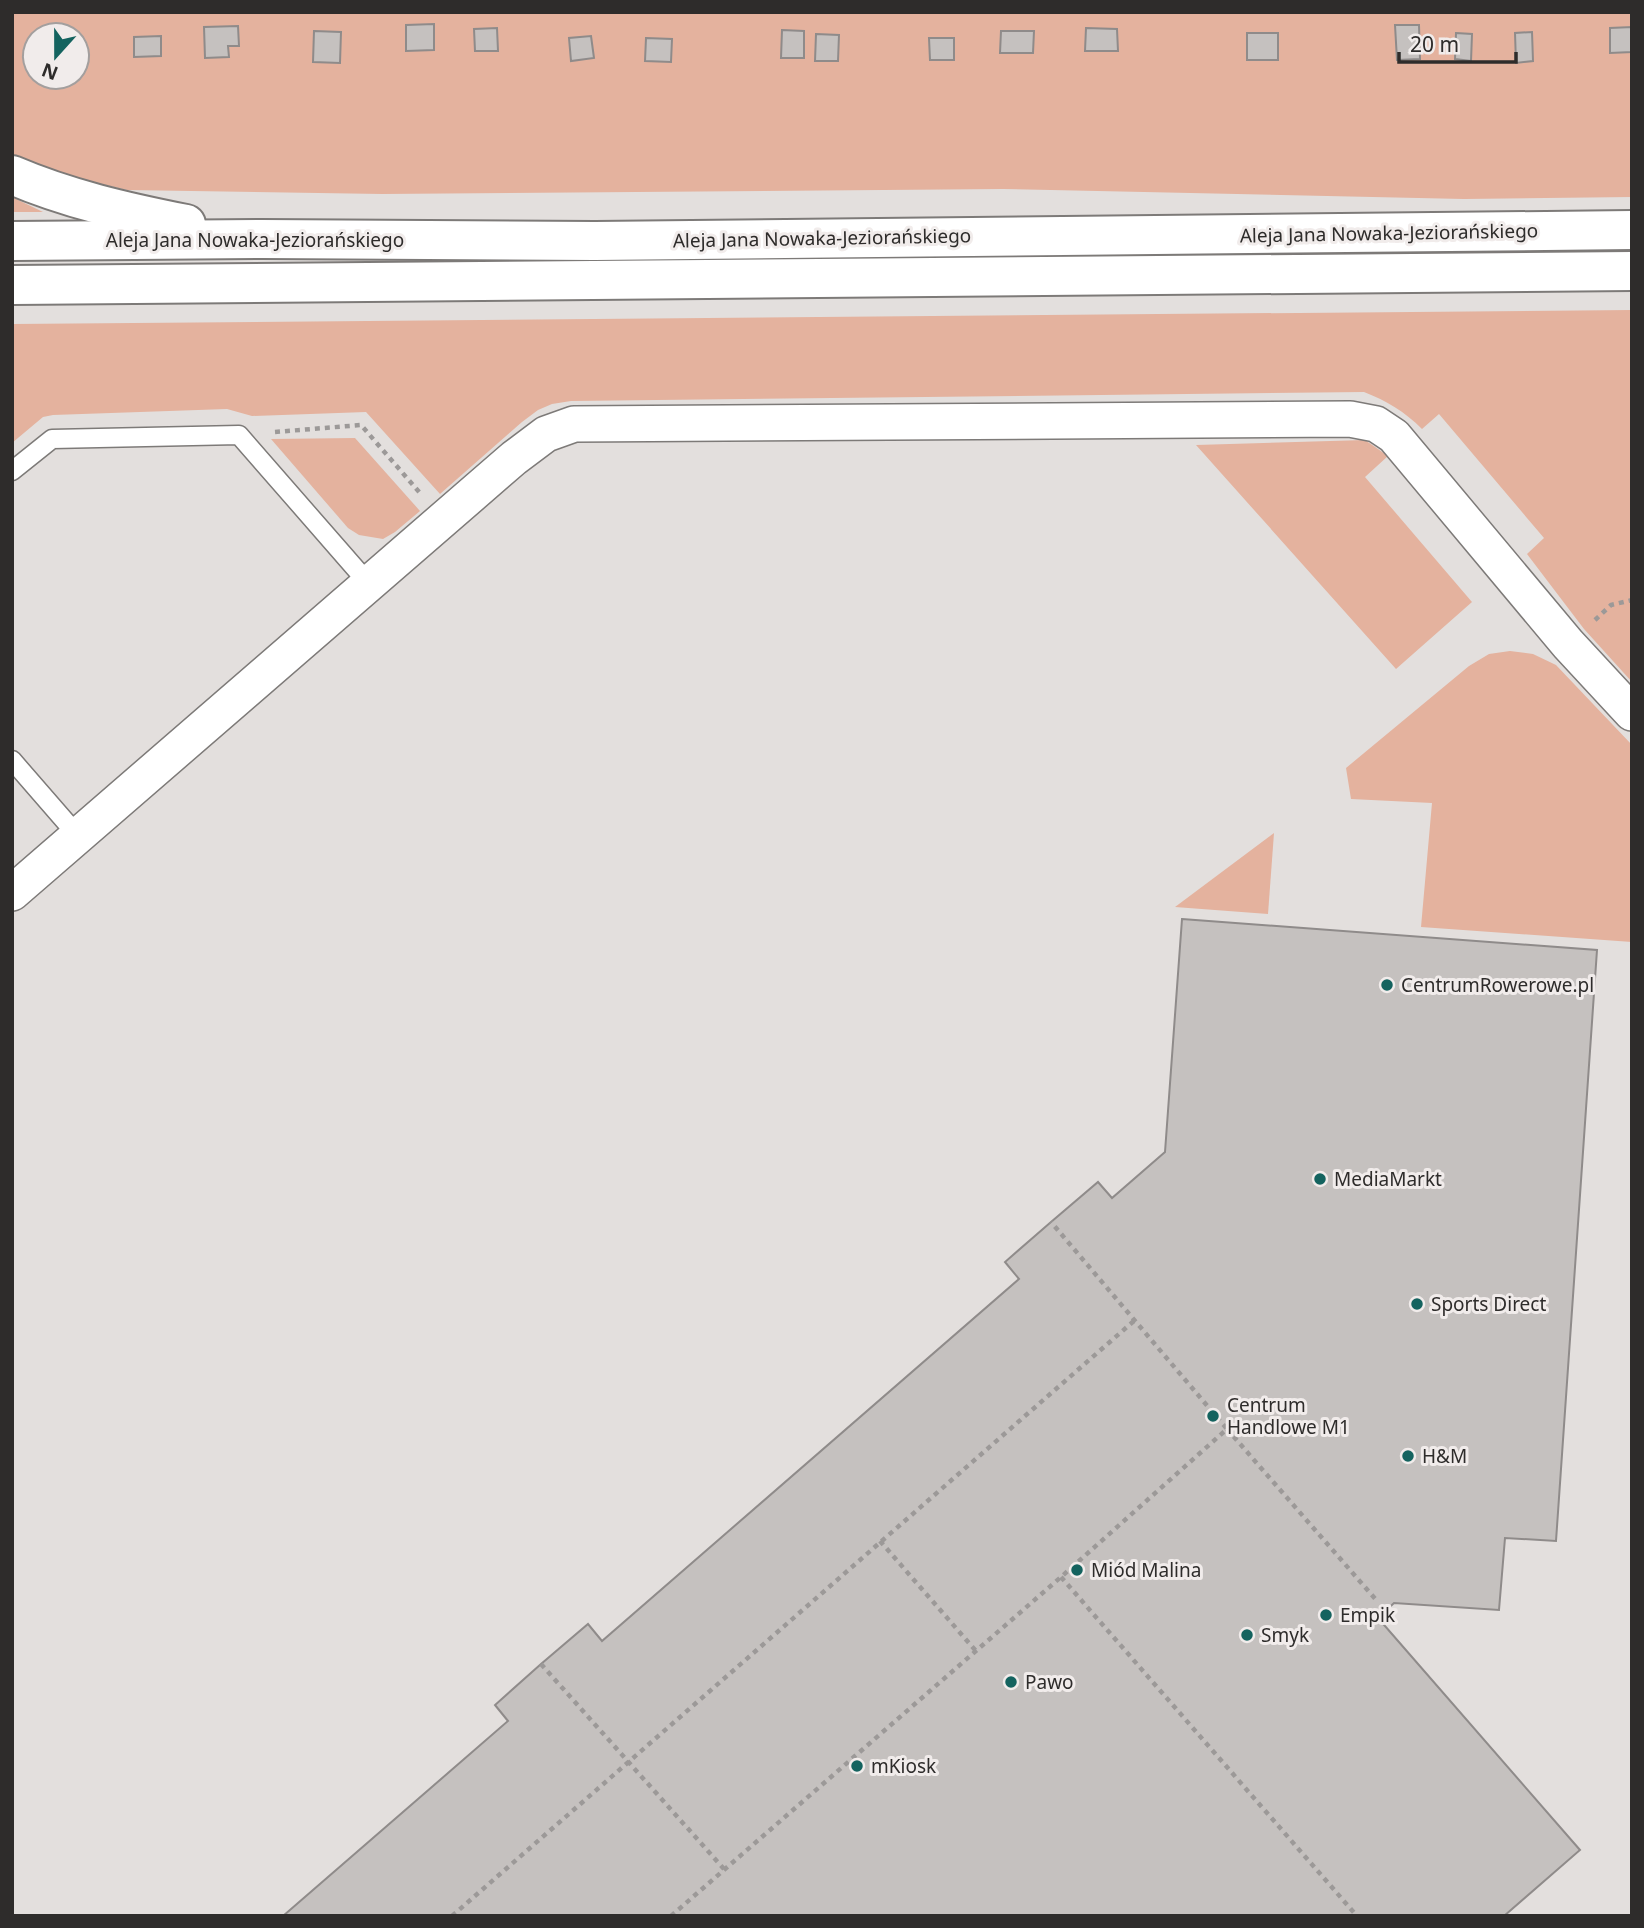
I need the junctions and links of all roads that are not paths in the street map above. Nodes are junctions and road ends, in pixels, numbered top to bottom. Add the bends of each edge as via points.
1 (12, 175) edge
2 (1632, 230) edge
3 (263, 239) junction
4 (12, 241) edge
5 (1566, 271) junction
6 (1632, 271) edge
7 (1632, 282) edge
8 (12, 285) edge
9 (12, 471) edge
10 (369, 584) junction
11 (1632, 713) edge
12 (12, 760) edge
13 (78, 836) junction
14 (12, 893) edge

1 - 3 main road via 125,212
2 - 3 main road, Aleja Jana Nowaka-Jeziorańskiego via 595,241
3 - 4 main road, Aleja Jana Nowaka-Jeziorańskiego
5 - 6 main road, Aleja Jana Nowaka-Jeziorańskiego
5 - 7 main road
5 - 8 main road, Aleja Jana Nowaka-Jeziorańskiego
9 - 10 lane via 52,439 239,435
10 - 11 street via 514,458 546,434 575,424 1349,419 1376,424 1394,436 1568,644
10 - 13 street
12 - 13 lane
13 - 14 street

